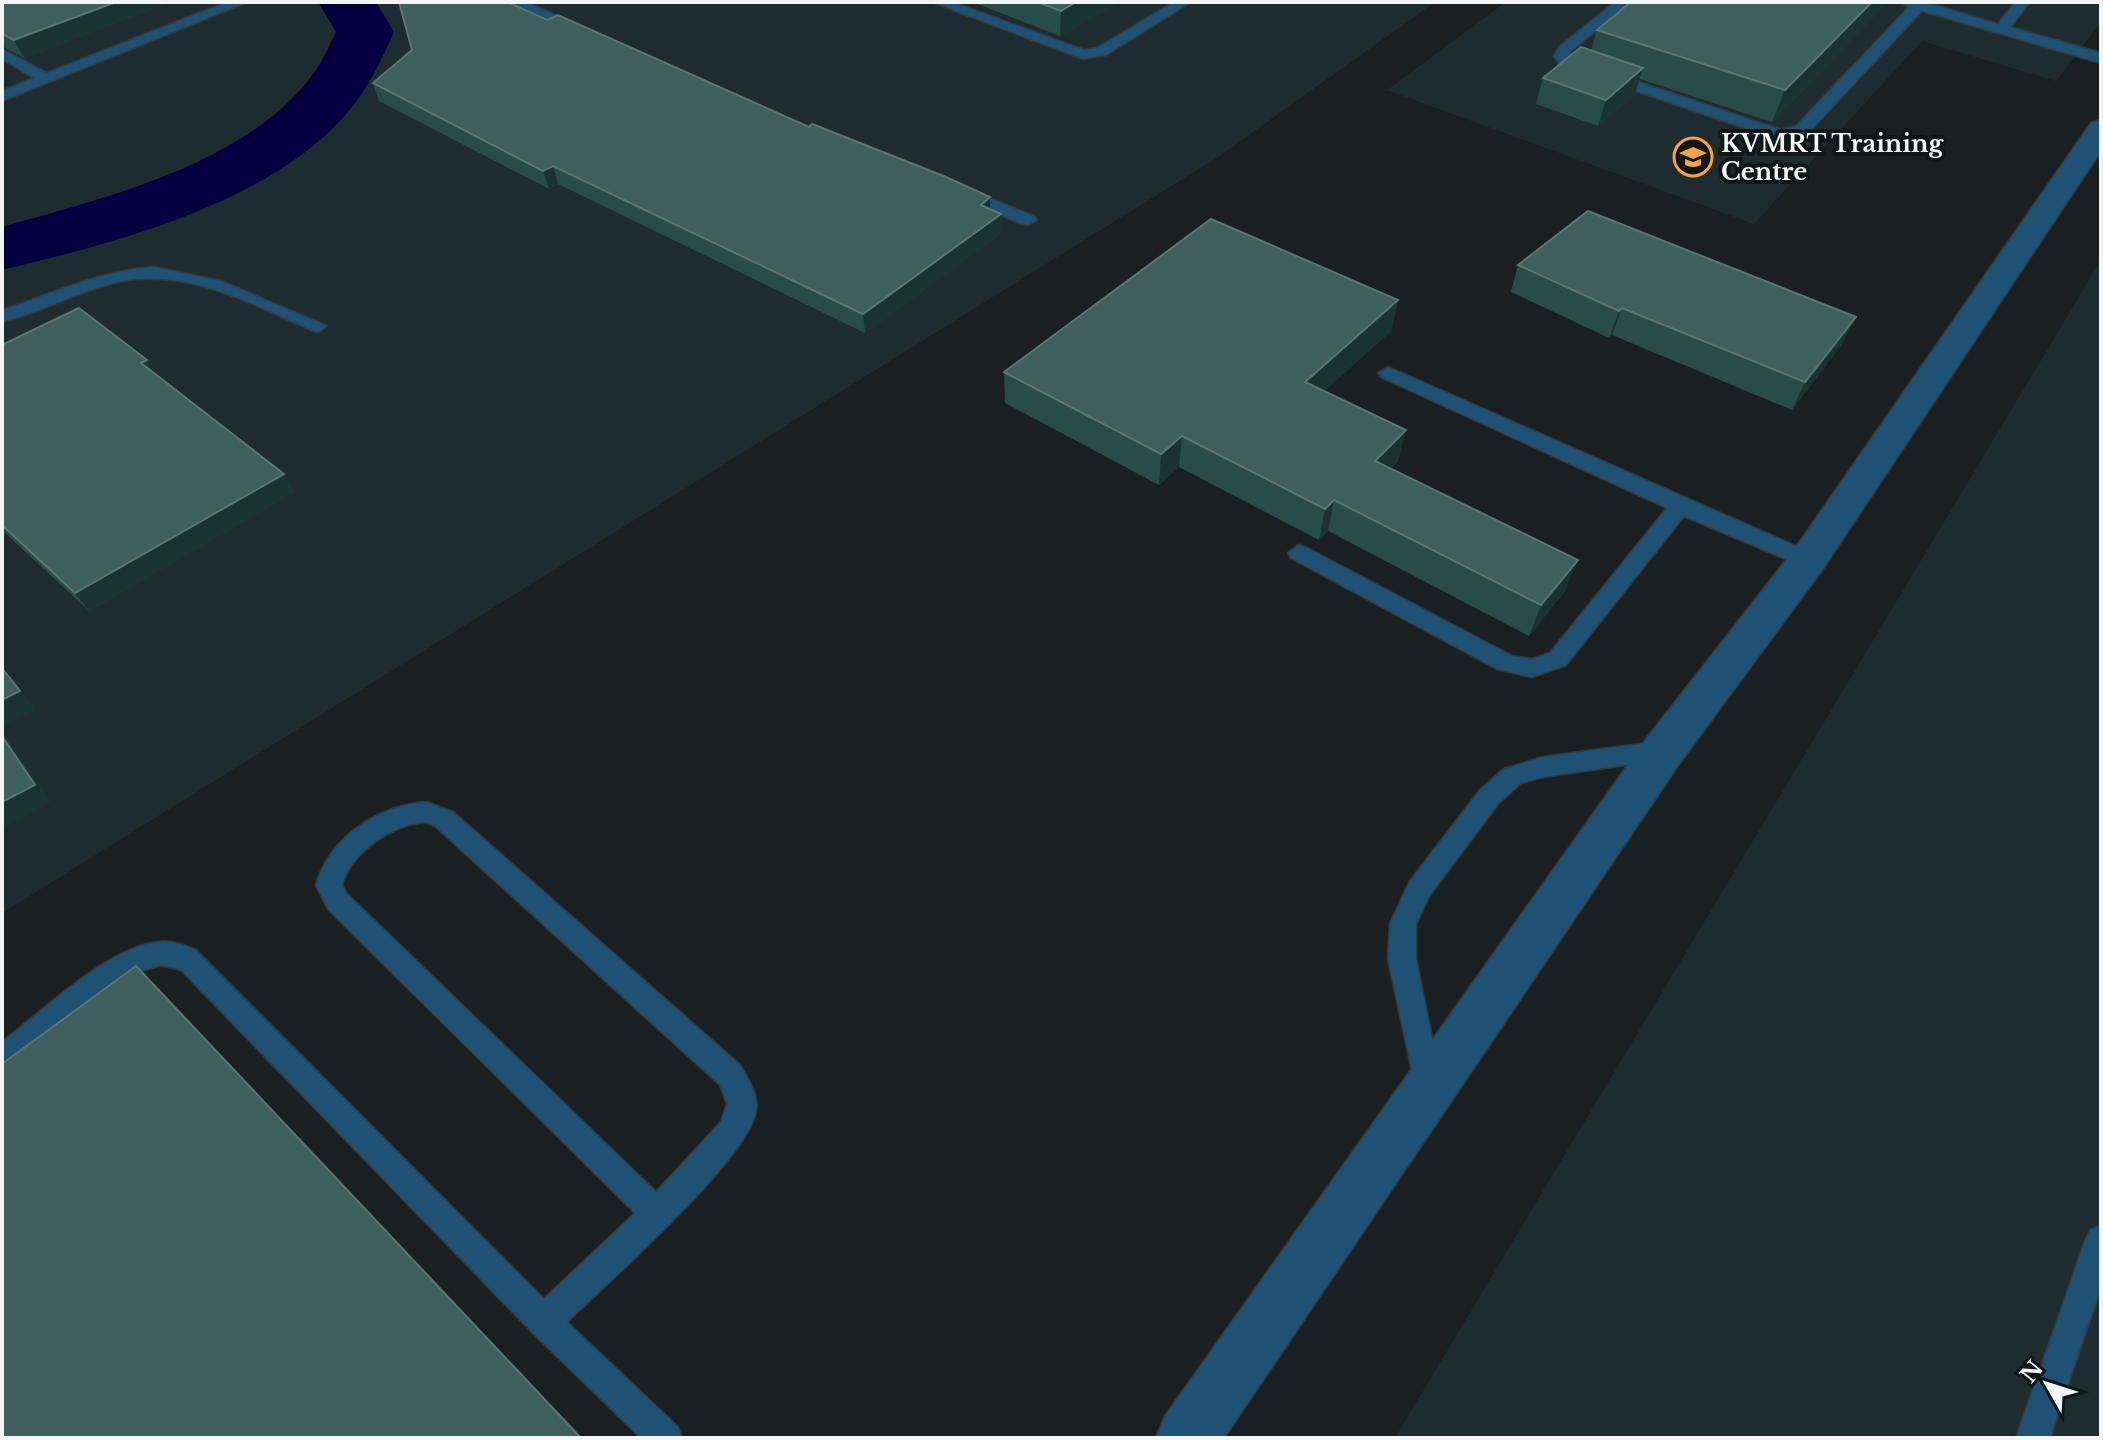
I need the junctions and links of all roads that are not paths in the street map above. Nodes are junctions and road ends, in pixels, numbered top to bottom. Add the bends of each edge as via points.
1 (240, 2) edge
2 (515, 2) edge
3 (939, 2) edge
4 (1184, 2) edge
5 (1624, 2) edge
6 (2023, 2) edge
7 (1913, 4) edge
8 (2001, 29) junction
9 (603, 39) edge
10 (2, 53) edge
11 (2101, 58) edge
12 (46, 79) junction
13 (2, 96) edge
14 (2101, 129) edge
15 (940, 183) edge
16 (1028, 220) dead end
17 (2, 316) edge
18 (318, 326) dead end
19 (1388, 373) dead end
20 (1680, 506) junction
21 (1299, 553) dead end
22 (1808, 560) junction
23 (1663, 751) junction
24 (2, 1059) edge
25 (1428, 1090) junction
26 (655, 1212) junction
27 (2101, 1241) edge
28 (544, 1322) junction
29 (665, 1438) edge
30 (1187, 1438) edge
31 (2033, 1438) edge

1 - 12 lane
2 - 9 lane
3 - 4 lane via 1083,55 1101,52
5 - 7 lane via 1564,50 1565,62 1780,135 1802,130
6 - 8 lane
7 - 8 lane
8 - 11 lane
10 - 12 lane
12 - 13 lane
14 - 22 street
15 - 16 lane
17 - 18 lane via 154,272 200,281
19 - 20 lane
20 - 21 lane via 1558,659 1545,668 1505,663
20 - 22 lane
22 - 23 street
23 - 25 street
23 - 25 lane via 1513,776 1489,797 1419,889 1403,924 1402,959
24 - 28 lane via 126,967 150,955 174,952 191,961
25 - 30 street
26 - 26 lane via 727,1138 741,1116 742,1093 730,1075 444,819 426,812 403,814 349,849 334,867 329,885 337,901
26 - 28 lane
27 - 31 lane
28 - 29 lane

